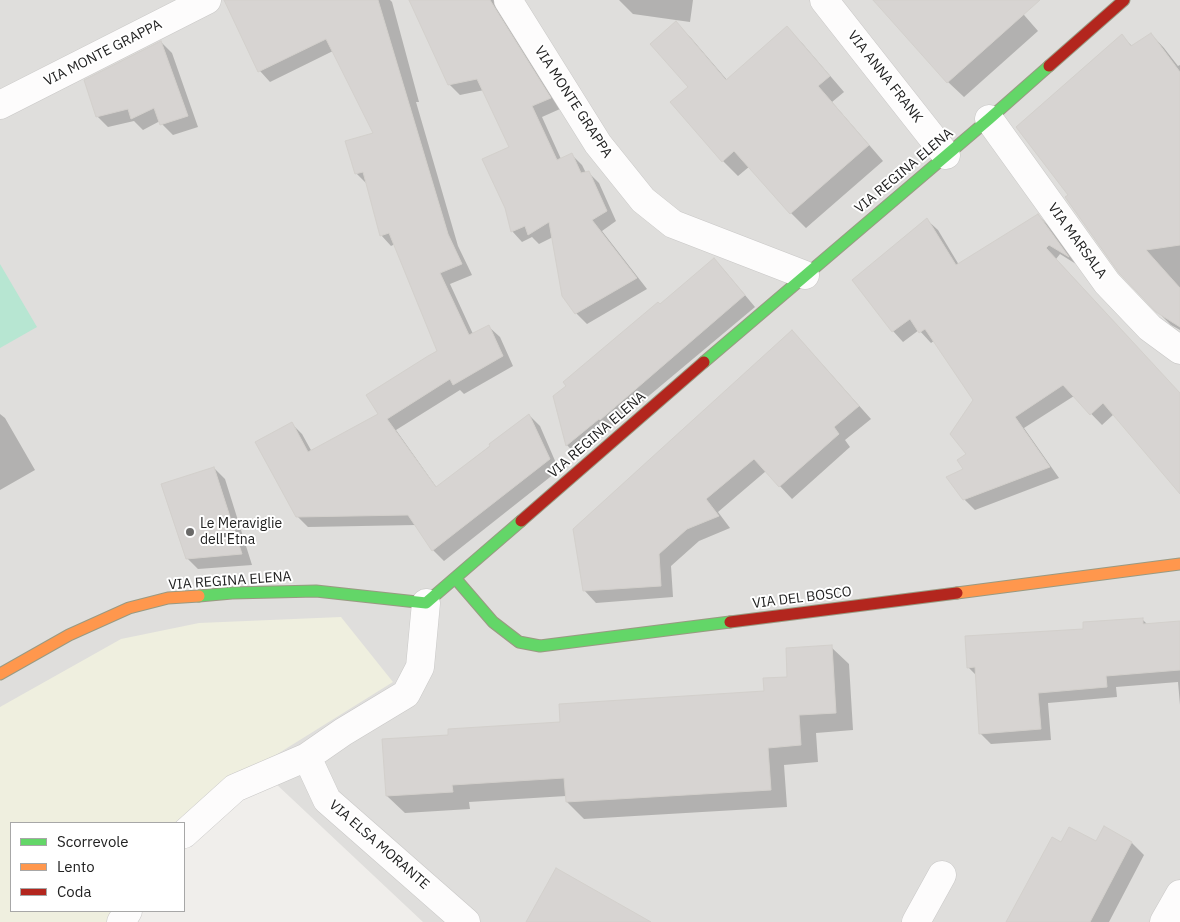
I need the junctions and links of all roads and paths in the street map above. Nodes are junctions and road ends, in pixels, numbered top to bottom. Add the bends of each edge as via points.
1 (207, 0) edge
2 (508, 0) edge
3 (824, 0) edge
4 (1124, 0) edge
5 (0, 105) edge
6 (989, 119) junction
7 (946, 155) junction
8 (805, 275) junction
9 (1180, 350) edge
10 (1180, 564) edge
11 (455, 578) junction
12 (426, 603) junction
13 (0, 674) edge
14 (307, 757) junction
15 (185, 833) edge
16 (942, 874) dead end
17 (1180, 894) edge
18 (466, 922) edge
19 (916, 922) edge
20 (1164, 922) edge

1 - 5 street, VIA MONTE GRAPPA
2 - 8 street, VIA MONTE GRAPPA via 598,144 642,200 673,224
3 - 7 street, VIA ANNA FRANK
4 - 6 street, VIA REGINA ELENA
6 - 7 street, VIA REGINA ELENA
6 - 9 street, VIA MARSALA via 1107,283 1150,328
7 - 8 street, VIA REGINA ELENA
8 - 11 street, VIA REGINA ELENA
10 - 11 street, VIA DEL BOSCO via 540,646 519,642 493,622
11 - 12 street, VIA REGINA ELENA
12 - 13 street, VIA REGINA ELENA via 316,591 168,598 129,608 69,635
12 - 14 street via 420,667 406,694
14 - 15 street via 235,788
14 - 18 street, VIA ELSA MORANTE via 327,800
16 - 19 street
17 - 20 street

